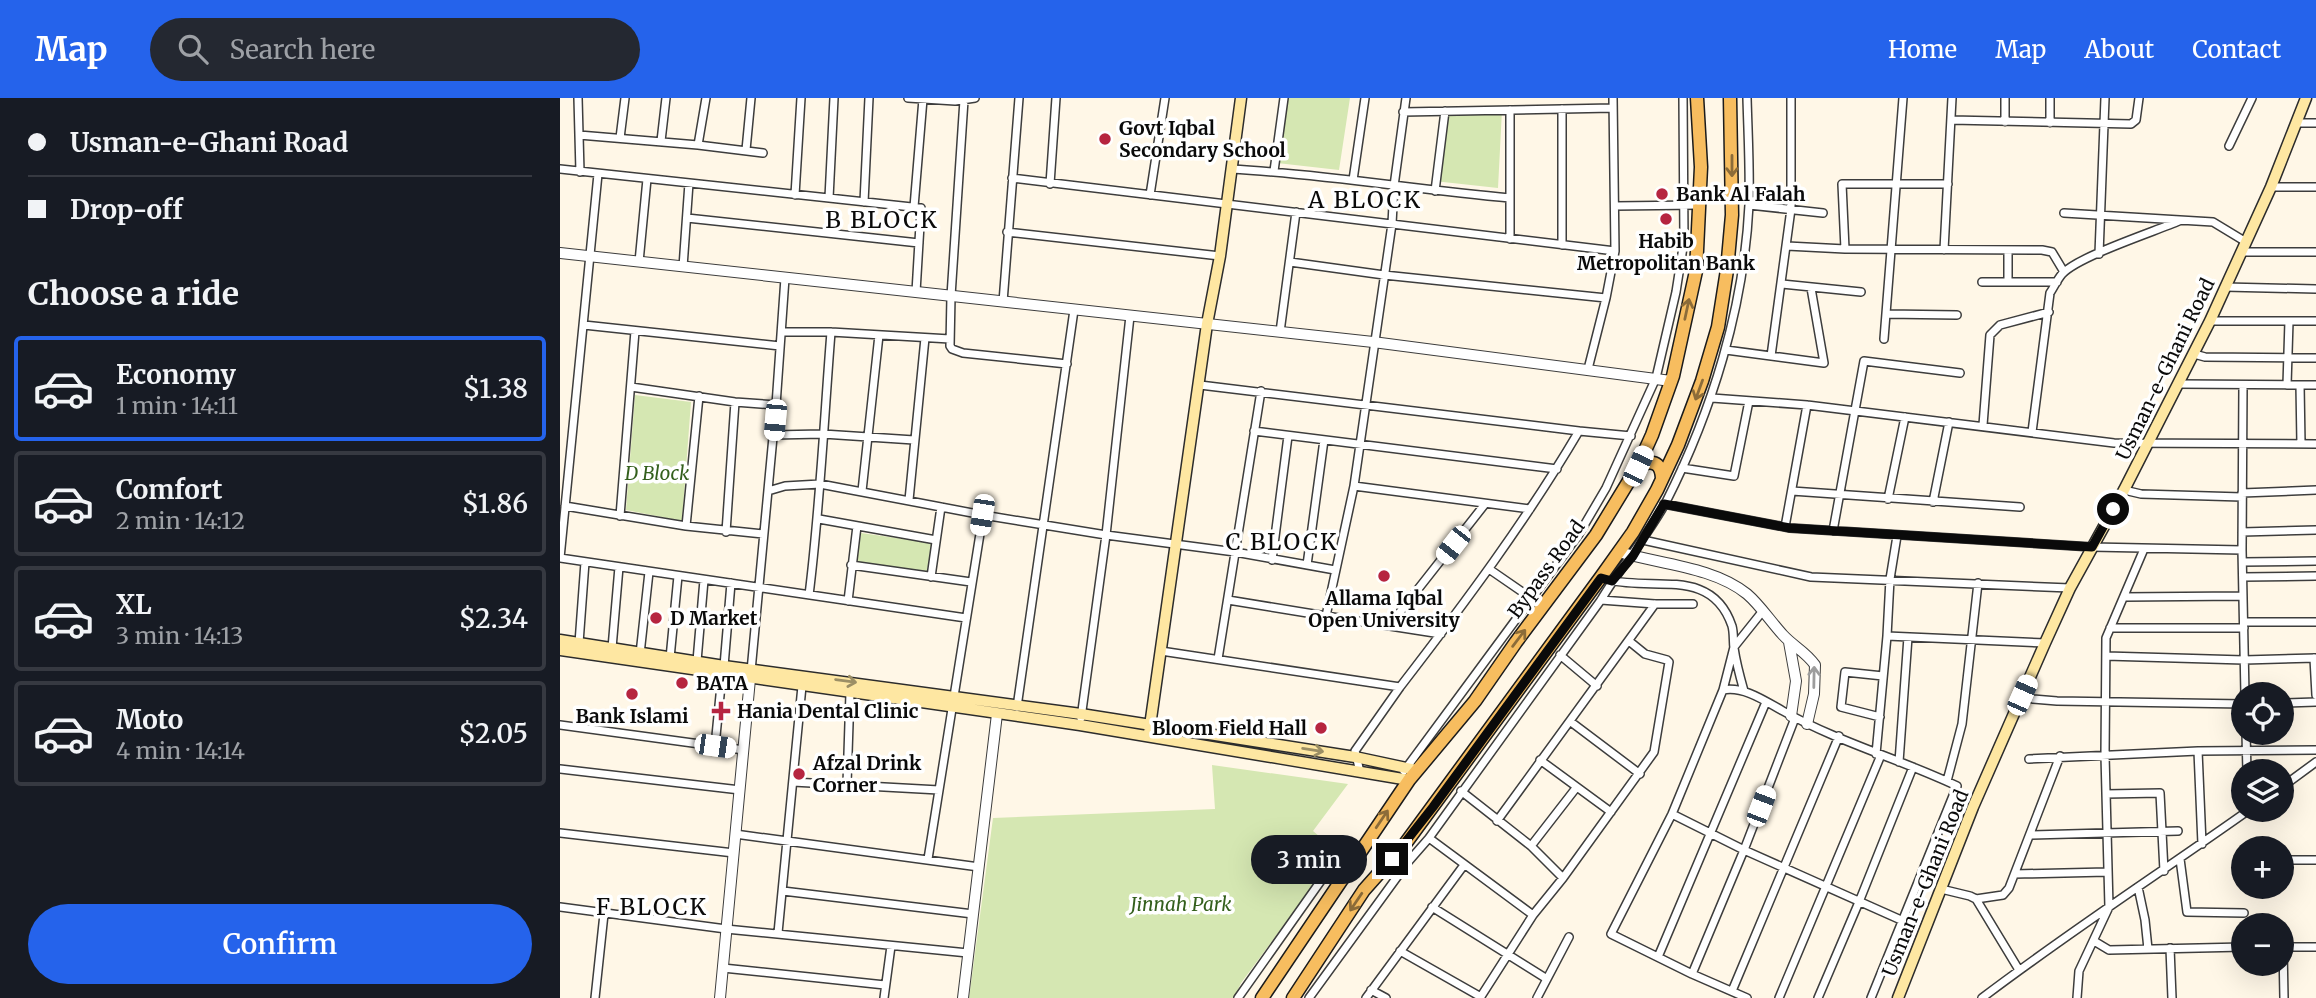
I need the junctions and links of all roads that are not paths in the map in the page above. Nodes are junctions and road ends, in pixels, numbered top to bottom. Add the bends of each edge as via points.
1 (578, 98) edge
2 (625, 98) edge
3 (666, 98) edge
4 (706, 98) edge
5 (751, 98) edge
6 (801, 98) edge
7 (834, 98) edge
8 (869, 98) edge
9 (908, 98) edge
10 (975, 98) edge
11 (1019, 98) edge
12 (1056, 98) edge
13 (1164, 98) edge
14 (1241, 98) edge
15 (1284, 98) edge
16 (1365, 98) edge
17 (1406, 98) edge
18 (1613, 98) edge
19 (1683, 98) edge
20 (1698, 98) edge
21 (1730, 98) edge
22 (1747, 98) edge
23 (1791, 98) edge
24 (1903, 98) edge
25 (1952, 98) edge
26 (2005, 98) edge
27 (2050, 98) edge
28 (2105, 98) edge
29 (2139, 98) edge
30 (2252, 98) edge
31 (2306, 98) edge
32 (923, 99) edge
33 (950, 99) edge
34 (964, 100) junction
35 (1613, 108) junction
36 (1562, 109) junction
37 (1510, 110) junction
38 (1445, 111) junction
39 (1404, 112) junction
40 (1951, 120) junction
41 (2005, 122) junction
42 (2050, 123) junction
43 (2105, 123) junction
44 (2296, 123) junction
45 (2316, 123) edge
46 (579, 135) junction
47 (620, 138) junction
48 (661, 141) junction
49 (698, 145) junction
50 (2229, 146) dead end
51 (746, 150) junction
52 (764, 153) dead end
53 (1231, 169) junction
54 (560, 170) edge
55 (1274, 171) junction
56 (580, 172) junction
57 (598, 174) junction
58 (1012, 178) junction
59 (647, 179) junction
60 (1353, 180) junction
61 (689, 183) junction
62 (1050, 184) junction
63 (1897, 184) junction
64 (1948, 184) junction
65 (1394, 186) junction
66 (2271, 187) junction
67 (2316, 187) edge
68 (1435, 191) junction
69 (795, 195) junction
70 (1150, 195) junction
71 (829, 198) junction
72 (1510, 198) junction
73 (864, 202) junction
74 (1227, 204) junction
75 (1685, 205) junction
76 (1699, 205) junction
77 (1749, 205) junction
78 (1615, 206) junction
79 (915, 207) junction
80 (1791, 209) junction
81 (1296, 212) junction
82 (1822, 213) dead end
83 (2064, 213) dead end
84 (2101, 215) junction
85 (687, 218) junction
86 (2179, 221) junction
87 (1392, 225) junction
88 (1007, 232) junction
89 (1510, 239) junction
90 (919, 243) junction
91 (1562, 245) junction
92 (1787, 246) junction
93 (2244, 247) junction
94 (1845, 249) junction
95 (1891, 249) junction
96 (1944, 250) junction
97 (2008, 250) junction
98 (1615, 251) junction
99 (2316, 252) edge
100 (560, 253) edge
101 (2099, 254) junction
102 (1220, 256) junction
103 (590, 257) junction
104 (639, 262) junction
105 (1290, 262) junction
106 (683, 267) junction
107 (2064, 272) junction
108 (1384, 275) junction
109 (785, 278) junction
110 (1982, 282) dead end
111 (2008, 282) junction
112 (2056, 282) junction
113 (1782, 284) junction
114 (2225, 287) junction
115 (1811, 288) junction
116 (2316, 289) edge
117 (916, 292) junction
118 (1861, 292) dead end
119 (951, 296) junction
120 (1606, 298) junction
121 (1003, 302) junction
122 (1074, 310) junction
123 (2049, 312) junction
124 (1886, 314) junction
125 (1957, 315) dead end
126 (1130, 316) junction
127 (2210, 321) junction
128 (2289, 321) junction
129 (2316, 321) edge
130 (1208, 324) junction
131 (584, 325) junction
132 (635, 331) junction
133 (782, 332) junction
134 (831, 332) junction
135 (1279, 332) junction
136 (879, 335) junction
137 (925, 338) junction
138 (950, 339) junction
139 (1884, 339) dead end
140 (1373, 342) junction
141 (780, 346) junction
142 (1726, 350) junction
143 (2194, 354) junction
144 (1771, 356) junction
145 (2288, 357) junction
146 (2316, 358) edge
147 (1066, 364) junction
148 (1588, 369) junction
149 (1960, 373) dead end
150 (1656, 378) junction
151 (1671, 381) junction
152 (2179, 384) junction
153 (1200, 385) junction
154 (2243, 385) junction
155 (2300, 385) junction
156 (2316, 385) edge
157 (2287, 386) junction
158 (631, 387) junction
159 (1261, 391) junction
160 (699, 396) junction
161 (1712, 398) junction
162 (1749, 401) junction
163 (735, 402) junction
164 (1366, 404) junction
165 (776, 405) junction
166 (1807, 405) junction
167 (1854, 411) junction
168 (1905, 417) junction
169 (1949, 422) junction
170 (1983, 425) junction
171 (1254, 431) junction
172 (1579, 431) junction
173 (2032, 432) junction
174 (822, 434) junction
175 (773, 435) junction
176 (868, 435) junction
177 (1287, 436) junction
178 (1631, 436) junction
179 (914, 440) junction
180 (1324, 440) junction
181 (1648, 443) junction
182 (1361, 444) junction
183 (2301, 444) junction
184 (2316, 444) edge
185 (2148, 445) junction
186 (2242, 445) junction
187 (1673, 455) junction
188 (1638, 466) junction
189 (1682, 468) junction
190 (1557, 469) junction
191 (1662, 478) junction
192 (820, 484) junction
193 (1354, 486) junction
194 (2316, 489) edge
195 (2124, 490) junction
196 (768, 491) junction
197 (862, 491) junction
198 (1792, 491) junction
199 (2242, 495) junction
200 (1838, 496) junction
201 (1888, 499) junction
202 (909, 500) junction
203 (1933, 502) junction
204 (1485, 504) junction
205 (1664, 504) junction
206 (565, 506) junction
207 (942, 507) junction
208 (2020, 507) dead end
209 (1530, 509) junction
210 (982, 515) junction
211 (620, 516) junction
212 (819, 519) junction
213 (1044, 525) junction
214 (686, 526) junction
215 (857, 527) junction
216 (1785, 527) junction
217 (2316, 530) edge
218 (1833, 531) junction
219 (726, 532) junction
220 (2242, 532) junction
221 (763, 534) junction
222 (1106, 535) junction
223 (1897, 536) junction
224 (936, 540) junction
225 (1643, 540) junction
226 (1177, 545) junction
227 (2092, 547) junction
228 (2144, 549) junction
229 (2242, 550) junction
230 (1234, 552) junction
231 (1619, 552) junction
232 (1633, 556) junction
233 (560, 558) edge
234 (1272, 560) junction
235 (2316, 561) edge
236 (585, 562) junction
237 (2242, 562) junction
238 (851, 565) junction
239 (1307, 565) junction
240 (619, 567) junction
241 (1489, 569) junction
242 (1335, 570) junction
243 (649, 572) junction
244 (678, 576) junction
245 (2316, 576) edge
246 (931, 577) junction
247 (2243, 577) junction
248 (1606, 579) junction
249 (1890, 579) junction
250 (704, 580) junction
251 (971, 582) junction
252 (731, 583) junction
253 (1978, 583) junction
254 (758, 587) junction
255 (2070, 588) junction
256 (809, 595) junction
257 (2243, 596) junction
258 (2124, 597) junction
259 (1531, 598) junction
260 (1228, 600) junction
261 (1601, 600) junction
262 (848, 601) junction
263 (1654, 604) junction
264 (1693, 604) dead end
265 (1762, 612) junction
266 (1326, 616) junction
267 (966, 618) junction
268 (2316, 622) edge
269 (2244, 625) junction
270 (1389, 626) junction
271 (2110, 628) junction
272 (1441, 634) junction
273 (1887, 636) junction
274 (1908, 637) junction
275 (560, 640) edge
276 (1972, 640) junction
277 (1629, 641) junction
278 (1789, 641) junction
279 (579, 643) junction
280 (2045, 643) junction
281 (1734, 647) junction
282 (612, 648) junction
283 (560, 650) edge
284 (1161, 651) junction
285 (1560, 655) junction
286 (640, 656) junction
287 (2106, 656) junction
288 (670, 658) junction
289 (2315, 658) edge
290 (1218, 659) junction
291 (2244, 660) junction
292 (697, 661) junction
293 (723, 670) junction
294 (750, 674) junction
295 (1883, 676) junction
296 (2245, 682) edge
297 (802, 686) junction
298 (1597, 686) junction
299 (1401, 687) junction
300 (1723, 690) junction
301 (1744, 691) junction
302 (850, 693) junction
303 (2022, 695) junction
304 (2316, 695) edge
305 (952, 701) junction
306 (1766, 702) junction
307 (2316, 702) edge
308 (2105, 703) junction
309 (2294, 703) edge
310 (2231, 704) edge
311 (1017, 711) junction
312 (997, 714) junction
313 (1793, 717) junction
314 (1880, 717) junction
315 (1081, 720) junction
316 (1570, 722) junction
317 (1807, 723) junction
318 (560, 725) edge
319 (1149, 731) junction
320 (1839, 736) junction
321 (2247, 745) edge
322 (715, 746) junction
323 (744, 750) junction
324 (2316, 750) edge
325 (2198, 751) junction
326 (2247, 751) junction
327 (1879, 754) junction
328 (2105, 755) junction
329 (2060, 756) junction
330 (1355, 757) junction
331 (2029, 759) dead end
332 (2247, 759) edge
333 (1540, 760) junction
334 (1899, 762) junction
335 (2316, 762) edge
336 (1913, 767) junction
337 (560, 769) edge
338 (1360, 772) junction
339 (1407, 774) junction
340 (1640, 774) junction
341 (2294, 778) edge
342 (1947, 781) junction
343 (793, 782) junction
344 (847, 784) junction
345 (1576, 788) junction
346 (740, 790) junction
347 (939, 790) junction
348 (1454, 793) junction
349 (2106, 794) junction
350 (1611, 812) junction
351 (1672, 814) junction
352 (1497, 821) junction
353 (2232, 822) edge
354 (2162, 831) junction
355 (2178, 831) dead end
356 (1710, 832) junction
357 (560, 833) edge
358 (2106, 833) junction
359 (735, 834) junction
360 (2031, 835) junction
361 (1429, 838) junction
362 (787, 841) junction
363 (2202, 844) junction
364 (1531, 846) junction
365 (1744, 850) junction
366 (734, 853) junction
367 (1358, 855) junction
368 (928, 859) junction
369 (2180, 859) junction
370 (2294, 860) edge
371 (2316, 860) edge
372 (1464, 865) junction
373 (979, 867) junction
374 (1785, 867) junction
375 (2164, 870) junction
376 (2107, 872) junction
377 (2015, 874) junction
378 (1563, 878) junction
379 (1824, 886) junction
380 (2138, 887) junction
381 (1941, 889) junction
382 (783, 891) junction
383 (1976, 899) junction
384 (1859, 902) junction
385 (560, 907) edge
386 (1432, 907) junction
387 (2109, 907) junction
388 (2244, 913) dead end
389 (604, 914) junction
390 (973, 914) junction
391 (1533, 915) junction
392 (1901, 920) junction
393 (726, 929) junction
394 (778, 933) junction
395 (1569, 937) dead end
396 (2094, 942) junction
397 (891, 946) junction
398 (2231, 947) edge
399 (2294, 947) edge
400 (2316, 947) edge
401 (2148, 948) junction
402 (2170, 948) junction
403 (1400, 951) junction
404 (968, 954) junction
405 (1507, 955) junction
406 (1658, 957) junction
407 (723, 968) junction
408 (2019, 970) junction
409 (1692, 974) junction
410 (2283, 976) edge
411 (1547, 979) junction
412 (885, 985) junction
413 (1371, 990) junction
414 (1732, 991) junction
415 (1296, 997) edge
416 (1480, 997) edge
417 (595, 998) edge
418 (720, 998) edge
419 (884, 998) edge
420 (963, 998) edge
421 (1238, 998) edge
422 (1262, 998) edge
423 (1308, 998) edge
424 (1366, 998) edge
425 (1386, 998) edge
426 (1537, 998) edge
427 (1747, 998) edge
428 (1779, 998) edge
429 (1818, 998) edge
430 (1871, 998) edge
431 (1898, 998) edge
432 (1983, 998) edge
433 (2077, 998) edge
434 (2172, 998) edge
435 (2284, 998) edge

1 - 46 street
2 - 47 street
3 - 48 street
4 - 49 street
5 - 51 street
6 - 69 street
7 - 71 street
8 - 73 street
9 - 32 street
10 - 34 street
11 - 58 street
12 - 62 street
13 - 70 street
14 - 53 main road
15 - 55 street
16 - 60 street
17 - 39 street
18 - 35 street
19 - 75 street
20 - 76 main road, Bypass Road
21 -> 187 main road via 1732,215 1718,327
22 - 77 street
23 - 80 street
24 - 63 street
25 - 40 street
26 - 41 street
27 - 42 street
28 - 43 street
29 - 43 street via 2134,123
30 - 50 street
31 - 44 main road, Usman-e-Ghani Road
32 - 33 street
32 - 79 street
33 - 34 street
34 - 119 street
35 - 36 street
35 - 78 street
36 - 37 street
36 - 91 street
37 - 38 street
37 - 72 street
38 - 39 street
38 - 68 street
39 - 65 street
40 - 41 street
40 - 64 street
41 - 42 street
42 - 43 street
43 - 84 street
44 - 45 street
44 - 66 main road, Usman-e-Ghani Road
46 - 47 street
46 - 56 street
47 - 48 street
48 - 49 street
49 - 51 street
51 - 52 street
53 - 55 street
53 - 74 main road
54 - 56 street
55 - 60 street
56 - 57 street
57 - 59 street
57 - 103 street
58 - 62 street
58 - 88 street
59 - 61 street
59 - 104 street
60 - 65 street
61 - 69 street
61 - 85 street
62 - 70 street
63 - 64 street
63 - 94 street via 1842,184
63 - 95 street
64 - 96 street
65 - 68 street
65 - 87 street
66 - 67 street
66 - 93 main road, Usman-e-Ghani Road
68 - 72 street
69 - 71 street
70 - 74 street
71 - 73 street
72 - 89 street
73 - 79 street
74 - 81 street
74 - 102 main road
75 - 76 street
75 - 78 street
75 - 150 street via 1682,261
151 -> 76 main road, Bypass Road via 1696,271
77 - 80 street
77 - 142 street
78 - 98 street
79 - 90 street via 921,208
80 - 82 street
80 - 92 street
81 - 87 street
81 - 105 street
83 - 84 street
84 - 86 street
84 - 101 street
85 - 90 street
85 - 106 street
86 - 93 street via 2213,222
86 - 101 street
87 - 89 street
87 - 108 street
88 - 102 street
88 - 121 street
89 - 91 street
90 - 117 street
91 - 98 street
92 - 94 street
92 - 113 street
93 - 99 street
93 - 114 main road, Usman-e-Ghani Road
94 - 95 street
95 - 96 street
95 - 124 street
96 - 97 street
97 - 107 street via 2052,252
97 - 111 street
98 - 120 street
100 - 103 street
101 - 107 street
102 - 130 main road
103 - 104 street
103 - 131 street
104 - 106 street
105 - 108 street
105 - 135 street
106 - 109 street
107 - 112 street
108 - 120 street
108 - 140 street
109 - 117 street
109 - 133 street
110 - 111 street
111 - 112 street
112 - 123 street
113 - 115 street
113 - 144 street
114 - 116 street
114 - 127 main road, Usman-e-Ghani Road
115 - 118 street
115 - 144 street via 1824,363
117 - 119 street
119 - 121 street
119 - 138 street
120 - 148 street
121 - 122 street
122 - 126 street
122 - 147 street
123 - 170 street via 2000,326 1990,335
123 - 173 street
124 - 125 street
124 - 139 street
126 - 130 street
126 - 222 street
127 - 128 street
127 - 143 main road, Usman-e-Ghani Road
128 - 129 street
128 - 145 street
130 - 135 street
130 - 153 main road
131 - 132 street
131 - 206 street
132 - 141 street
132 - 158 street
133 - 134 street
133 - 141 street
134 - 136 street
134 - 174 street
135 - 140 street
136 - 137 street
136 - 176 street
137 - 138 street
137 - 179 street
138 - 147 street via 956,352
140 - 148 street
140 - 164 street
141 - 165 street
142 - 144 street
142 - 161 street
143 - 145 street
143 - 152 main road, Usman-e-Ghani Road
145 - 146 street
145 - 157 street
147 - 213 street
148 - 150 street
149 - 167 street via 1864,361
150 - 151 street
150 - 178 street
151 - 181 main road, Bypass Road
152 - 154 street
152 - 185 main road, Usman-e-Ghani Road
153 - 159 street
153 - 226 main road
154 - 157 street
154 - 186 street
155 - 156 street
155 - 157 street
155 - 183 street
158 - 160 street
158 - 211 street
159 - 164 street
159 - 171 street
160 - 163 street
160 - 214 street
161 - 162 street
161 - 189 street
162 - 166 street
162 - 189 street via 1734,477
163 - 165 street
163 - 219 street
164 - 172 street
164 - 182 street
165 - 175 street
166 - 167 street
166 - 198 street
167 - 168 street
167 - 200 street
168 - 169 street
168 - 201 street
169 - 170 street
169 - 203 street
170 - 173 street
171 - 177 street
171 - 230 street
172 - 178 street
172 - 190 street
173 - 185 street
174 - 175 street
174 - 176 street
174 - 192 street
175 - 196 street
176 - 179 street
176 - 197 street
177 - 180 street
177 - 234 street
178 - 259 street via 1579,534
179 - 202 street
180 - 182 street
180 - 239 street
181 - 187 main road via 1658,459
181 - 188 main road, Bypass Road
182 - 190 street
182 - 193 street
183 - 184 street
183 - 186 street
185 - 186 street
185 - 195 main road, Usman-e-Ghani Road
186 - 199 street
187 - 191 main road
188 - 191 main road via 1656,463
339 -> 188 main road, Bypass Road via 1475,701 1596,535
189 - 205 street
190 - 209 street
191 - 231 main road
192 - 196 street
192 - 197 street
192 - 212 street
193 - 204 street
193 - 242 street
194 - 199 street
195 - 199 street
195 - 227 main road, Usman-e-Ghani Road
196 - 221 street
197 - 202 street
198 - 200 street
198 - 216 street
199 - 220 street
200 - 201 street
200 - 218 street
201 - 203 street
202 - 207 street
203 - 208 street
204 - 209 street
204 - 270 street
205 - 216 street
205 - 225 street
206 - 211 street
206 - 233 street
207 - 210 street
207 - 224 street
209 - 241 street
210 - 213 street
210 - 251 street
211 - 214 street
212 - 215 street
212 - 256 street
213 - 222 street
213 - 311 street
214 - 219 street
215 - 224 street
215 - 238 street
216 - 218 street
217 - 220 street
218 - 223 street
219 - 221 street
220 - 229 street
221 - 254 street
222 - 226 street
222 - 315 street
223 - 227 street
223 - 249 street
224 - 246 street
225 - 232 street
225 - 249 street via 1811,577
226 - 230 street
226 - 284 main road
227 - 228 street
227 - 255 main road, Usman-e-Ghani Road
228 - 229 street
228 - 258 street
229 - 237 street
230 - 234 street
230 - 260 street
231 - 232 street
231 - 248 main road
232 - 248 street
232 - 265 street via 1727,581
233 - 236 street
234 - 239 street
235 - 237 street
236 - 240 street
236 - 279 street
237 - 247 street
238 - 246 street
238 - 262 street
239 - 242 street
240 - 243 street
240 - 282 street
241 - 259 street
241 - 272 street
242 - 266 street
243 - 244 street
243 - 286 street
244 - 250 street
244 - 288 street
245 - 247 street
246 - 251 street
247 - 257 street
248 - 261 street
248 - 281 street via 1683,585 1713,594 1733,628
248 - 348 main road
249 - 253 street
249 - 273 street
250 - 252 street
250 - 292 street
251 - 267 street
252 - 254 street
252 - 293 street
253 - 255 street
253 - 276 street
254 - 256 street
254 - 294 street
255 - 280 main road, Usman-e-Ghani Road
256 - 262 street
257 - 258 street
257 - 269 street
258 - 271 street
259 - 339 street
260 - 266 street
260 - 290 street
261 - 263 street
261 - 285 street
262 - 267 street
263 - 264 street
263 - 277 street
265 - 278 street
265 - 281 street
266 - 270 street
267 - 305 street
268 - 269 street
269 - 271 street
269 - 291 street
270 - 272 street
271 - 287 street
272 - 299 street
273 - 274 street
273 - 295 street
274 - 276 street
274 - 334 street
275 - 279 main road
276 - 280 street
276 - 342 street via 1962,724
277 - 298 street
277 - 340 street via 1645,654 1669,662 1654,752
278 - 313 street via 1796,681
317 -> 278 street via 1816,670
279 - 282 main road
280 - 303 main road, Usman-e-Ghani Road
281 - 300 street
281 - 301 street
282 - 286 main road
283 - 286 main road
284 - 290 street
284 - 319 main road
285 - 298 street
285 - 348 street
286 - 288 main road
286 - 293 main road
287 - 291 street
287 - 308 street
288 - 292 main road
289 - 291 street
289 - 304 street
290 - 299 street
291 - 296 street
292 - 293 main road
293 - 294 main road
293 - 322 street
294 - 297 main road
294 -> 305 main road
294 - 323 street
295 - 314 street
295 - 314 street via 1844,672 1841,708
297 - 302 main road
297 - 343 street
298 - 316 street
299 - 330 street
300 - 301 street
300 - 351 street
301 - 306 street
302 - 305 main road
302 - 344 street
303 - 308 street via 2057,702
303 - 381 main road, Usman-e-Ghani Road
305 - 311 main road
305 - 312 main road
305 - 347 street
306 - 313 street
306 - 356 street
307 - 309 street
308 - 310 street
308 - 328 street
311 - 312 main road
311 - 315 main road
312 - 373 street
313 - 317 street
313 - 365 street
314 - 327 street
315 - 319 main road
316 - 333 street
316 - 340 street
317 - 320 street
318 - 322 street
319 -> 330 main road
319 - 338 main road
320 - 327 street
320 - 374 street
321 - 326 street
322 - 323 street
323 - 346 street
324 - 326 street
325 - 326 street
325 - 328 street
325 - 363 street
326 - 332 street
327 - 334 street
327 - 379 street
328 - 329 street
328 - 349 street
329 - 331 street
329 - 360 street
330 - 338 street
330 - 339 main road
333 - 345 street
333 - 352 street
334 - 336 street
335 - 341 street
336 - 342 street
336 - 384 street
337 - 346 street
338 - 339 main road
367 -> 339 main road, Bypass Road
340 - 350 street
342 - 392 street via 1957,786
343 - 344 street
343 - 362 street
344 - 347 street
345 - 350 street
345 - 364 street
346 - 359 street
347 - 368 street
348 - 352 street
348 - 361 street
348 -> 415 main road via 1364,890
349 - 354 street via 2160,793
349 - 358 street
350 - 378 street
351 - 356 street
351 - 406 street via 1611,934
352 - 364 street
353 - 363 street
354 - 355 street
354 - 358 street
354 - 375 street
356 - 365 street
356 - 406 street
357 - 366 street
358 - 360 street
358 - 376 street
359 - 362 street
359 - 366 street
360 - 377 street
361 - 372 street
361 - 423 street
362 - 368 street
362 - 382 street
363 - 369 street
364 - 378 street
365 - 374 street
365 - 409 street
366 - 393 street
367 - 421 street via 1348,848 1337,858
367 - 422 main road, Bypass Road
368 - 373 street
369 - 375 street
369 - 388 street via 2187,912
370 - 371 street
372 - 386 street
372 - 391 street
373 - 390 street
374 - 379 street
374 - 414 street
375 - 380 street
376 - 377 street
376 - 387 street
377 - 383 street via 2003,895
378 - 391 street
379 - 384 street
379 - 428 street
380 - 387 street
380 - 401 street
381 - 383 street
381 - 431 main road, Usman-e-Ghani Road
382 - 390 street
382 - 394 street
383 - 408 street
384 - 392 street
384 - 429 street
385 - 389 street
386 - 403 street
386 - 405 street
387 - 396 street
387 - 408 street
389 - 393 street
389 - 417 street
390 - 404 street
391 - 405 street
392 - 430 street
393 - 394 street
393 - 407 street
394 - 397 street
395 - 411 street
396 - 401 street via 2109,950
396 - 433 street via 2079,971
397 - 404 street
397 - 412 street
398 - 402 street
399 - 400 street
401 - 402 street
402 - 434 street
403 - 413 street
403 - 416 street
404 - 420 street
405 - 411 street
405 - 416 street
406 - 409 street
407 - 412 street
407 - 418 street
408 - 432 street
409 - 414 street
410 - 435 street
411 - 426 street
412 - 419 street
413 - 424 street
413 - 425 street
414 - 427 street

